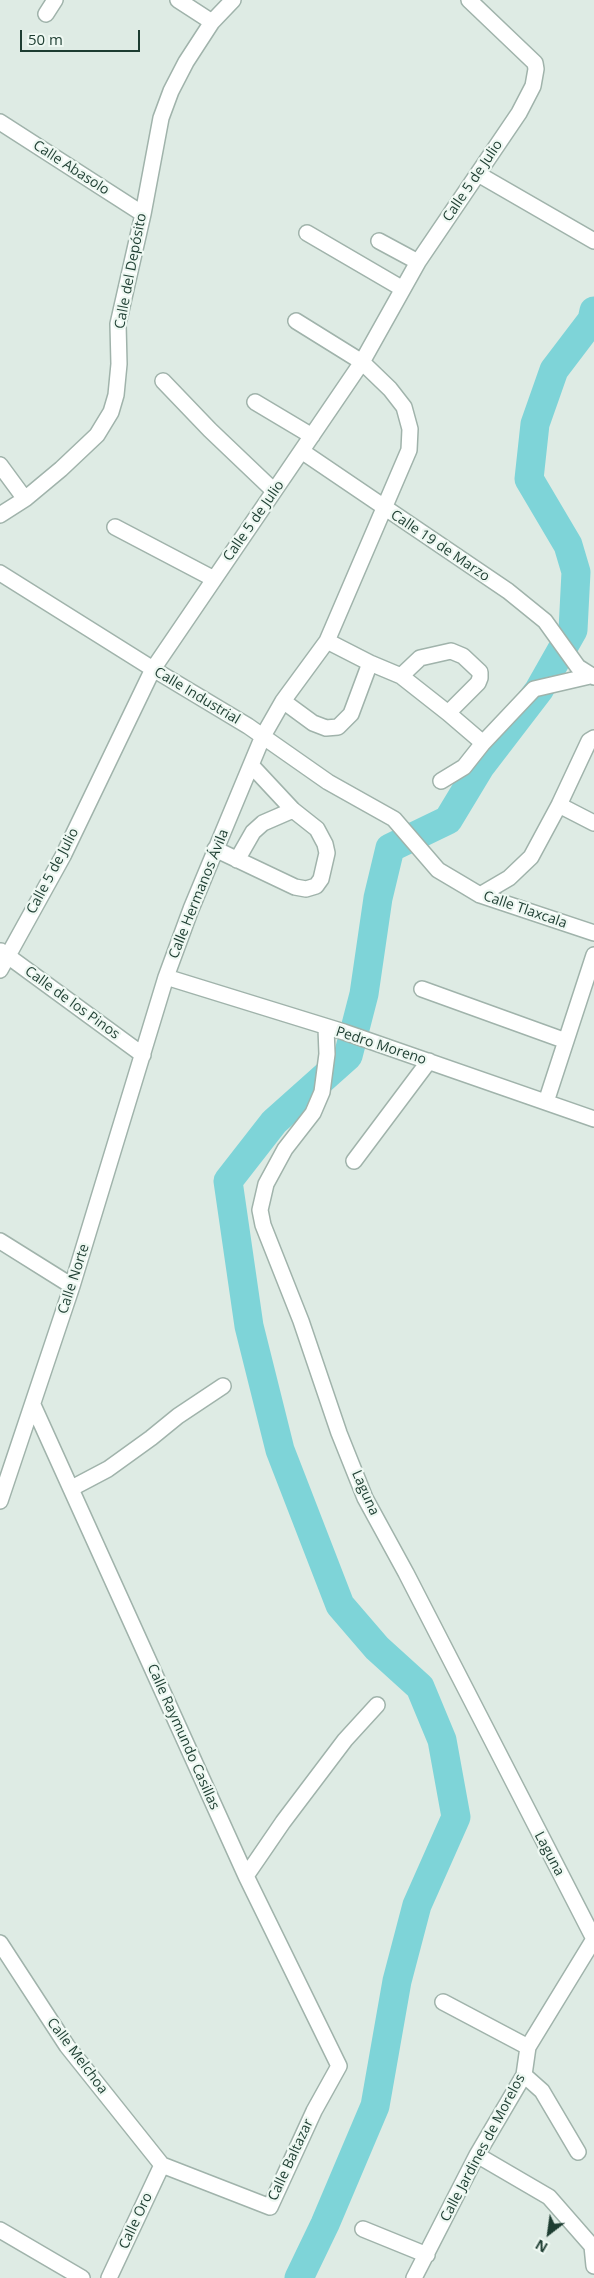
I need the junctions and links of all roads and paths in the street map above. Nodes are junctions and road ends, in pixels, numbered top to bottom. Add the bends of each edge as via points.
1 (55, 0) edge
2 (178, 0) edge
3 (233, 0) edge
4 (469, 0) edge
5 (46, 14) dead end
6 (212, 22) junction
7 (0, 122) edge
8 (478, 174) junction
9 (143, 214) junction
10 (306, 233) dead end
11 (379, 241) dead end
12 (594, 241) edge
13 (418, 262) junction
14 (403, 289) junction
15 (296, 321) dead end
16 (362, 362) junction
17 (164, 381) dead end
18 (255, 402) dead end
19 (312, 436) junction
20 (303, 452) junction
21 (0, 465) edge
22 (274, 491) junction
23 (25, 499) junction
24 (385, 509) junction
25 (0, 515) edge
26 (114, 527) dead end
27 (0, 573) edge
28 (214, 580) junction
29 (327, 641) junction
30 (370, 663) junction
31 (153, 670) junction
32 (584, 675) edge
33 (401, 676) junction
34 (283, 701) junction
35 (448, 712) junction
36 (263, 736) junction
37 (594, 738) edge
38 (482, 743) junction
39 (251, 765) junction
40 (441, 781) dead end
41 (559, 805) junction
42 (293, 810) junction
43 (394, 819) joint
44 (594, 823) edge
45 (215, 849) junction
46 (236, 860) junction
47 (480, 895) junction
48 (594, 933) edge
49 (4, 953) edge
50 (593, 959) edge
51 (0, 970) edge
52 (166, 977) junction
53 (422, 989) dead end
54 (326, 1028) junction
55 (566, 1041) junction
56 (143, 1055) junction
57 (429, 1061) junction
58 (546, 1102) junction
59 (594, 1119) edge
60 (354, 1161) dead end
61 (0, 1241) edge
62 (72, 1286) junction
63 (223, 1386) dead end
64 (33, 1405) junction
65 (15, 1461) junction
66 (0, 1473) edge
67 (72, 1488) junction
68 (0, 1501) edge
69 (377, 1705) dead end
70 (246, 1876) junction
71 (594, 1939) edge
72 (0, 1943) edge
73 (443, 2002) dead end
74 (528, 2047) junction
75 (339, 2066) joint
76 (524, 2075) junction
77 (578, 2152) dead end
78 (477, 2155) junction
79 (162, 2165) junction
80 (363, 2229) dead end
81 (0, 2230) edge
82 (426, 2255) junction
83 (594, 2266) edge
84 (82, 2278) edge
85 (109, 2278) edge
86 (414, 2278) edge

1 - 5 street
2 - 6 street
3 - 6 street, Calle del Depósito
4 - 8 street, Calle 5 de Julio via 535,63 536,70 533,86 519,113
6 - 9 street, Calle del Depósito via 186,62 161,118
7 - 9 street, Calle Abasolo
8 - 12 street
8 - 13 street, Calle 5 de Julio
9 - 23 street, Calle del Depósito via 118,324 117,387 111,412 97,434 62,469
10 - 14 street
11 - 13 street
13 - 14 street, Calle 5 de Julio
14 - 16 street, Calle 5 de Julio
15 - 16 street
16 - 19 street, Calle 5 de Julio
16 - 24 street, Calle 19 de Marzo via 404,407 410,429 409,450
17 - 22 street
18 - 19 street
19 - 20 street, Calle 5 de Julio
20 - 22 street, Calle 5 de Julio
20 - 24 street
21 - 23 street
22 - 28 street, Calle 5 de Julio
23 - 25 street, Calle del Depósito
24 - 29 street, Calle Hermanos Ávila
24 - 32 street, Calle 19 de Marzo via 508,591 545,621
26 - 28 street
27 - 31 street, Calle Industrial
28 - 31 street, Calle 5 de Julio
29 - 30 street
29 - 34 street, Calle Hermanos Ávila
30 - 33 street
30 - 34 street via 352,714 338,727 313,724
31 - 36 street, Calle Industrial
31 - 49 street, Calle 5 de Julio via 63,856
32 - 38 street via 534,689
33 - 35 street
33 - 35 street via 420,658 451,651 463,656 480,672 480,678
34 - 36 street, Calle Hermanos Ávila
35 - 38 street
36 - 39 street, Calle Hermanos Ávila
36 - 43 street, Calle Industrial via 328,782
37 - 41 street via 589,741
38 - 40 street via 464,767
39 - 42 street
39 - 45 street, Calle Hermanos Ávila
41 - 44 street
41 - 47 street via 531,856 509,878
42 - 46 street via 264,823 253,832
42 - 46 street via 317,829 325,844 324,868 316,886 306,889 295,887
43 - 47 street, Calle Tlaxcala via 438,870
45 - 46 street
45 - 52 street, Calle Hermanos Ávila
47 - 48 street, Calle Tlaxcala
49 - 51 street, Calle 5 de Julio
49 - 56 street, Calle de los Pinos
50 - 55 street
52 - 54 street, Pedro Moreno
52 - 56 street, Calle Hermanos Ávila
53 - 55 street
54 - 57 street, Pedro Moreno
54 - 71 street, Laguna via 328,1054 322,1092 313,1113 285,1149 266,1184 260,1210 263,1225 365,1498
55 - 58 street
56 - 62 street, Calle Norte
57 - 58 street, Pedro Moreno
57 - 60 street
58 - 59 street, Pedro Moreno
61 - 62 street
62 - 64 street, Calle Norte
63 - 67 street via 121,1460
64 - 65 street, Calle Norte
64 - 67 street, Calle Raymundo Casillas
65 - 66 street
65 - 68 street, Calle Norte
67 - 70 street, Calle Raymundo Casillas
69 - 70 street via 345,1740
70 - 75 street, Calle Raymundo Casillas
71 - 74 street, Calle Jardines de Morelos
72 - 79 street, Calle Melchoa via 67,2046
73 - 74 street
74 - 76 street, Calle Jardines de Morelos
75 - 79 street, Calle Baltazar via 314,2111 270,2207
76 - 77 street via 542,2091
76 - 78 street, Calle Jardines de Morelos
78 - 82 street, Calle Jardines de Morelos
78 - 83 street via 549,2197 592,2246
79 - 85 street, Calle Oro
80 - 82 street
81 - 84 street
82 - 86 street, Calle Jardines de Morelos

